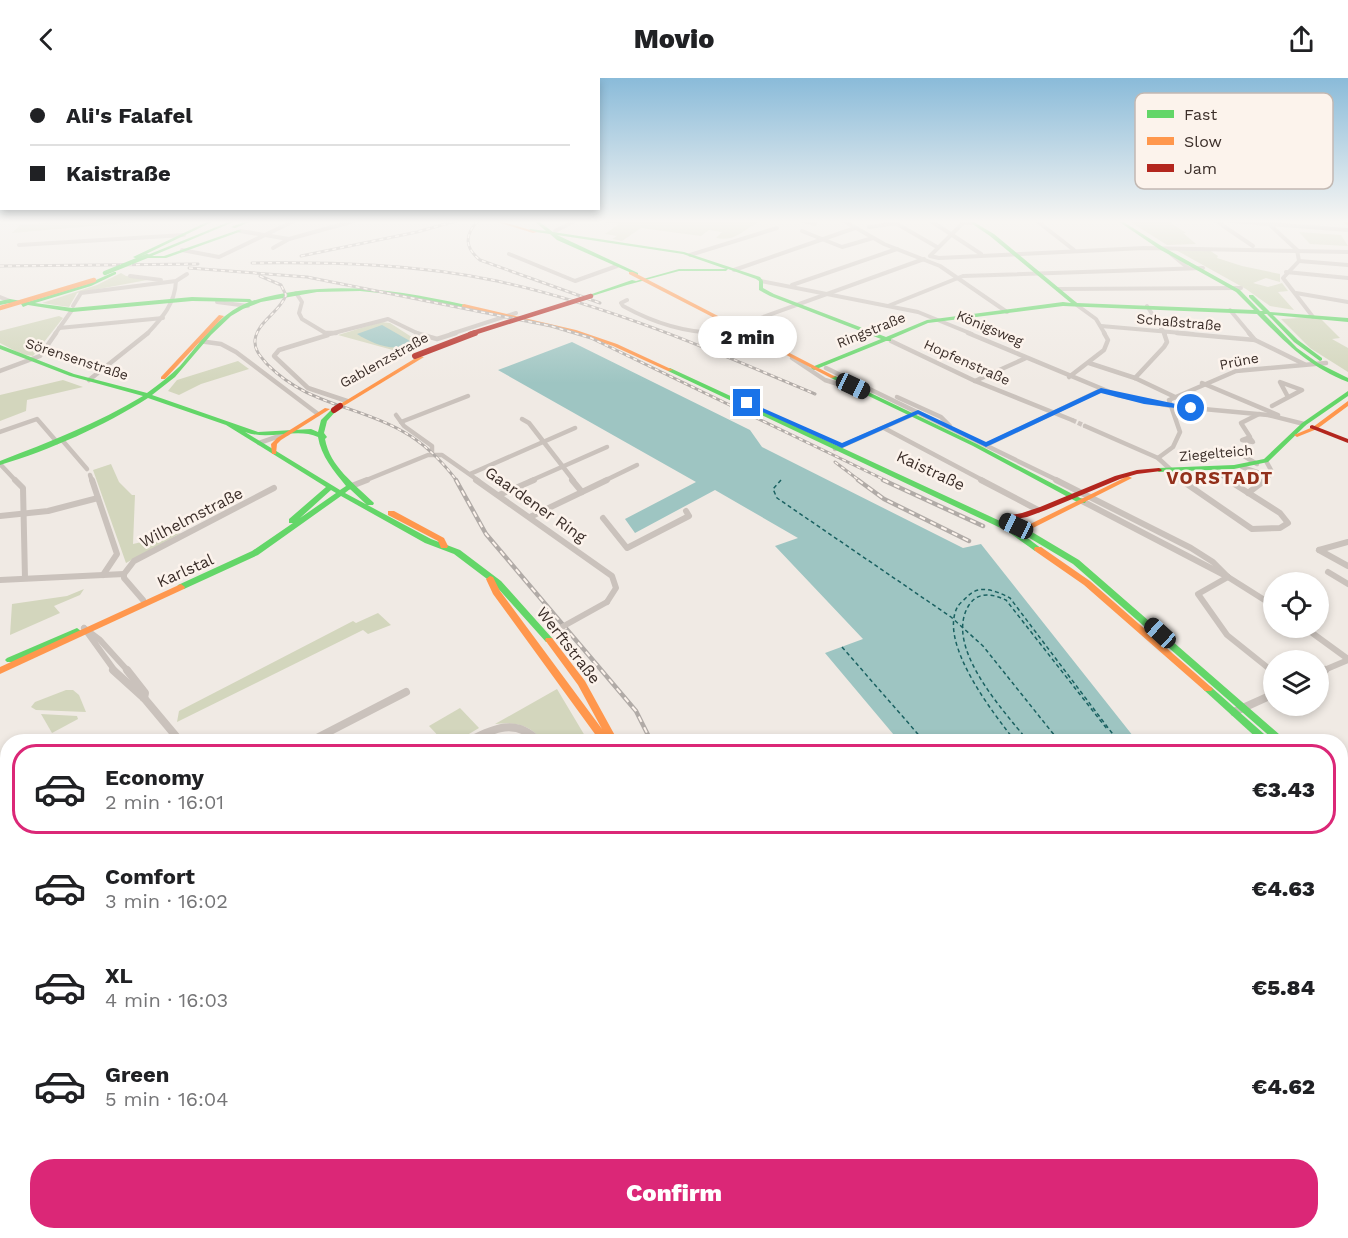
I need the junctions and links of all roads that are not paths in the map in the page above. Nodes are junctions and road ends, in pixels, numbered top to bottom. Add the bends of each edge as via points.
1 (100, 275) edge
2 (104, 275) edge
3 (106, 275) edge
4 (185, 275) edge
5 (561, 275) edge
6 (591, 275) edge
7 (636, 275) edge
8 (747, 275) edge
9 (822, 275) edge
10 (880, 275) edge
11 (953, 275) edge
12 (994, 275) edge
13 (1041, 275) edge
14 (1211, 275) edge
15 (1284, 275) edge
16 (1318, 275) edge
17 (130, 276) dead end
18 (659, 276) edge
19 (956, 277) junction
20 (642, 278) junction
21 (1348, 278) edge
22 (176, 280) junction
23 (761, 281) junction
24 (160, 282) junction
25 (791, 286) junction
26 (1237, 288) junction
27 (1058, 289) junction
28 (1296, 293) junction
29 (297, 294) junction
30 (828, 294) junction
31 (0, 297) edge
32 (627, 300) dead end
33 (10, 301) junction
34 (172, 301) junction
35 (1348, 302) edge
36 (1074, 303) junction
37 (39, 304) junction
38 (23, 305) junction
39 (798, 305) junction
40 (242, 306) junction
41 (888, 306) junction
42 (1147, 306) junction
43 (0, 307) edge
44 (72, 308) junction
45 (1234, 310) junction
46 (1007, 312) junction
47 (1264, 312) junction
48 (513, 315) junction
49 (1312, 316) junction
50 (163, 318) junction
51 (938, 320) junction
52 (1348, 320) edge
53 (740, 326) junction
54 (1101, 326) junction
55 (59, 328) junction
56 (1163, 331) junction
57 (327, 335) junction
58 (889, 340) junction
59 (1255, 340) junction
60 (202, 341) junction
61 (1, 348) edge
62 (792, 358) junction
63 (1026, 358) junction
64 (31, 361) junction
65 (1089, 363) junction
66 (1321, 364) junction
67 (1306, 365) junction
68 (1272, 367) junction
69 (820, 368) junction
70 (0, 371) edge
71 (175, 375) junction
72 (1347, 376) edge
73 (163, 377) junction
74 (1069, 377) junction
75 (1135, 378) junction
76 (89, 380) junction
77 (975, 381) junction
78 (1280, 381) junction
79 (856, 383) junction
80 (1202, 383) junction
81 (1101, 390) junction
82 (160, 391) junction
83 (866, 392) junction
84 (1348, 393) edge
85 (145, 394) junction
86 (468, 396) dead end
87 (1175, 397) junction
88 (1288, 397) junction
89 (1348, 403) edge
90 (337, 405) junction
91 (177, 406) junction
92 (1171, 406) junction
93 (1272, 406) dead end
94 (916, 413) junction
95 (318, 414) junction
96 (1055, 414) junction
97 (1259, 414) junction
98 (396, 415) dead end
99 (1279, 417) junction
100 (522, 418) dead end
101 (1072, 420) tunnel mouth
102 (401, 422) junction
103 (1304, 424) junction
104 (229, 425) junction
105 (1085, 426) tunnel mouth
106 (575, 428) dead end
107 (884, 428) junction
108 (951, 428) junction
109 (1315, 428) junction
110 (0, 432) edge
111 (288, 433) junction
112 (1292, 436) junction
113 (324, 437) junction
114 (1250, 438) dead end
115 (59, 441) junction
116 (1348, 441) edge
117 (544, 442) junction
118 (259, 443) junction
119 (986, 445) junction
120 (607, 447) dead end
121 (838, 448) junction
122 (274, 453) junction
123 (1239, 453) dead end
124 (432, 454) junction
125 (1158, 458) junction
126 (1262, 462) junction
127 (0, 464) edge
128 (637, 465) dead end
129 (564, 466) junction
130 (1242, 466) junction
131 (1212, 469) junction
132 (1169, 470) junction
133 (470, 474) junction
134 (1269, 476) junction
135 (274, 488) dead end
136 (337, 491) junction
137 (582, 492) junction
138 (1248, 493) junction
139 (499, 495) junction
140 (1082, 496) junction
141 (98, 498) junction
142 (1038, 510) junction
143 (24, 512) junction
144 (688, 514) dead end
145 (0, 516) edge
146 (1028, 516) junction
147 (530, 517) junction
148 (603, 518) dead end
149 (1001, 519) junction
150 (1017, 528) junction
151 (1348, 542) edge
152 (1347, 566) edge
153 (1329, 573) edge
154 (103, 574) junction
155 (124, 574) junction
156 (489, 576) junction
157 (26, 578) junction
158 (1230, 578) junction
159 (0, 580) edge
160 (1348, 584) edge
161 (1263, 599) edge
162 (144, 600) junction
163 (86, 631) junction
164 (549, 634) junction
165 (1319, 638) edge
166 (1348, 660) edge
167 (1263, 663) edge
168 (0, 665) edge
169 (1329, 668) edge
170 (0, 671) edge
171 (406, 692) dead end
172 (1263, 699) edge
173 (1245, 708) junction
174 (1234, 712) junction
175 (174, 734) edge
176 (325, 734) edge
177 (481, 734) edge
178 (533, 734) edge
179 (600, 734) edge
180 (610, 734) edge
181 (1259, 734) edge
182 (1274, 734) edge

1 - 33 main road
2 - 43 main road, bridge
3 - 37 main road
4 - 22 street
5 - 6 street via 575,281
7 - 20 main road
8 - 23 main road, Königsweg
9 - 25 street
10 - 30 street
11 - 19 street
12 - 19 street
13 - 27 main road
14 - 26 main road
15 - 28 street
16 - 21 street
17 - 24 street via 162,278
18 - 20 main road, Gablenzstraße
19 - 41 street
19 - 46 street
20 - 53 main road
20 - 90 main road, Gablenzstraße, bridge via 418,356
22 - 24 street
22 - 34 street
23 - 25 street, Königsweg
23 - 39 main road, Hopfenstraße via 763,291
24 - 44 street via 81,293
25 - 30 street, Königsweg
26 - 27 street
26 - 47 main road
27 - 36 main road
28 - 35 street
28 - 49 street
29 - 40 main road
29 - 48 main road via 361,286
29 - 57 street via 302,302 302,319
30 - 39 street
30 - 41 street, Königsweg
31 - 33 street
32 - 53 street via 621,303 623,306 637,313 706,332 719,333
33 - 38 main road
33 - 43 main road
34 - 40 main road via 199,299
34 - 44 main road
34 - 50 street
36 - 42 main road, Ringstraße
36 - 46 main road, Ringstraße
36 - 54 street via 1094,316
37 - 38 main road
37 - 44 main road
38 - 43 main road
39 - 53 street
39 - 58 main road, Hopfenstraße
40 - 60 main road
41 - 51 street, Königsweg
42 - 45 main road, Ringstraße
42 - 56 street
44 - 55 street
45 - 47 main road, Ringstraße
45 - 59 street
46 - 51 main road, Ringstraße
47 - 49 main road, Ringstraße
47 - 66 main road via 1287,342
48 - 57 street via 437,339 426,338 388,319
48 - 121 main road, Kaistraße via 569,328 615,345
48 - 121 main road, Kaistraße via 592,332
49 - 52 main road, Ringstraße
50 - 55 street
50 - 76 street
51 - 58 main road, Ringstraße
51 - 63 street, Königsweg
53 - 62 main road
53 - 69 main road
54 - 56 street, Schaßstraße
54 - 65 street via 1107,344
55 - 64 street via 42,354
56 - 59 street, Schaßstraße
56 - 75 street via 1167,342 1162,351
57 - 90 street via 279,350 274,356 308,388
58 - 69 main road, Ringstraße
58 - 77 street, Hopfenstraße
59 - 67 street
60 - 71 main road
60 - 73 main road
60 - 95 street via 236,351
61 - 64 main road, Sörensenstraße
62 - 69 main road
62 - 83 street via 800,366 846,388
63 - 74 street, Königsweg
63 - 77 street
64 - 70 street
64 - 76 main road, Sörensenstraße
65 - 74 street
65 - 75 street
66 - 67 street, Prüne
66 - 72 main road
67 - 68 street, Prüne
68 - 78 street
68 - 80 street, Prüne via 1236,371
69 - 79 street
69 - 83 main road
71 - 73 street
71 - 82 main road
73 - 85 main road
74 - 81 street, Königsweg
75 - 87 street
76 - 85 main road, Sörensenstraße
77 - 96 street, Hopfenstraße
78 - 88 street
78 - 88 street via 1302,390
79 - 94 street
79 - 108 street via 881,389 941,417
80 - 87 street, Prüne
80 - 99 street
81 - 92 street, Königsweg
81 - 96 street
82 - 85 main road
82 - 91 main road, Werftstraße
83 - 94 main road
84 - 103 main road, Ziegelteich
85 - 91 main road, Werftstraße
85 - 115 main road
86 - 102 street
87 - 92 street via 1169,400
88 - 93 street
89 - 109 main road, Ziegelteich
90 - 95 main road, Gablenzstraße
90 - 113 main road via 321,421
91 - 104 main road, Werftstraße
92 - 97 street, Königsweg
92 - 125 street via 1180,432 1173,447
94 - 107 street
94 - 108 street
94 - 140 main road
95 - 111 main road, Gablenzstraße
96 - 101 street, Hopfenstraße
96 - 119 street
97 - 99 street, Königsweg
97 - 114 street via 1240,423
98 - 102 street
99 - 103 street
100 - 117 street
102 - 124 street via 432,446
103 - 109 main road
103 - 112 main road, Ziegelteich
104 - 111 main road, Werftstraße via 257,434
104 - 118 main road, Werftstraße
105 - 125 street
106 - 117 street
107 - 121 street
107 - 142 street
108 - 119 street
109 - 112 main road, Ziegelteich
109 - 116 main road
110 - 115 street via 38,418
111 - 113 main road, Werftstraße via 311,431
111 - 118 street, Werftstraße
111 - 122 main road via 274,444
112 - 126 main road, Ziegelteich
113 - 136 main road, Werftstraße
115 - 127 main road
115 - 141 street via 89,472
117 - 129 street
117 - 133 street
118 - 122 main road, Werftstraße
119 - 140 street
120 - 129 street
121 - 149 main road, Kaistraße
121 - 150 main road, Kaistraße
122 - 136 main road, Werftstraße
123 - 126 street
124 - 133 street, Gaardener Ring via 443,455
124 - 136 street
125 - 132 street
126 - 130 main road, Ziegelteich
126 - 134 street via 1271,470
127 - 143 street via 23,488
128 - 137 street
129 - 137 street
129 - 139 street
130 - 131 main road, Ziegelteich
130 - 134 street
131 - 132 main road, Ziegelteich
131 - 138 street
132 - 138 street via 1252,530 1280,528 1288,523 1280,513
132 - 140 main road, Ziegelteich via 1136,475
133 - 139 street, Gaardener Ring
134 - 138 street
135 - 155 street, Wilhelmstraße via 134,561
136 - 156 main road, Werftstraße via 366,501 441,540
136 - 162 main road, Karlstal via 253,549
136 - 163 main road, Karlstal via 255,553
137 - 147 street
139 - 147 street, Gaardener Ring
140 - 142 main road
140 - 150 main road
140 - 158 street
140 - 158 street via 1183,545
141 - 143 street via 48,511
141 - 154 street via 117,554
142 - 146 main road
143 - 145 street
143 - 157 street
144 - 148 street via 627,548
146 - 149 main road
146 - 150 main road
147 - 164 street, Gaardener Ring, bridge via 615,580 613,596 604,604
149 - 150 main road, Kaistraße
150 - 173 main road, Kaistraße via 1076,561
150 - 174 main road, Kaistraße via 1087,583
151 - 152 street via 1319,549
153 - 160 street
154 - 155 street
154 - 157 street
155 - 162 street
156 - 164 main road, Werftstraße
156 - 179 main road, Werftstraße via 496,592
157 - 159 street
158 - 161 street
158 - 167 street via 1198,594 1227,635
162 - 163 main road, Karlstal
163 - 168 main road, Karlstal
163 - 170 main road, Karlstal
163 - 175 street via 99,654
164 - 180 main road, Werftstraße via 593,700
165 - 166 street
166 - 169 street
171 - 176 street
172 - 173 street
173 - 174 street
173 - 182 main road, Kaistraße
174 - 181 main road, Kaistraße
177 - 178 street via 509,724

